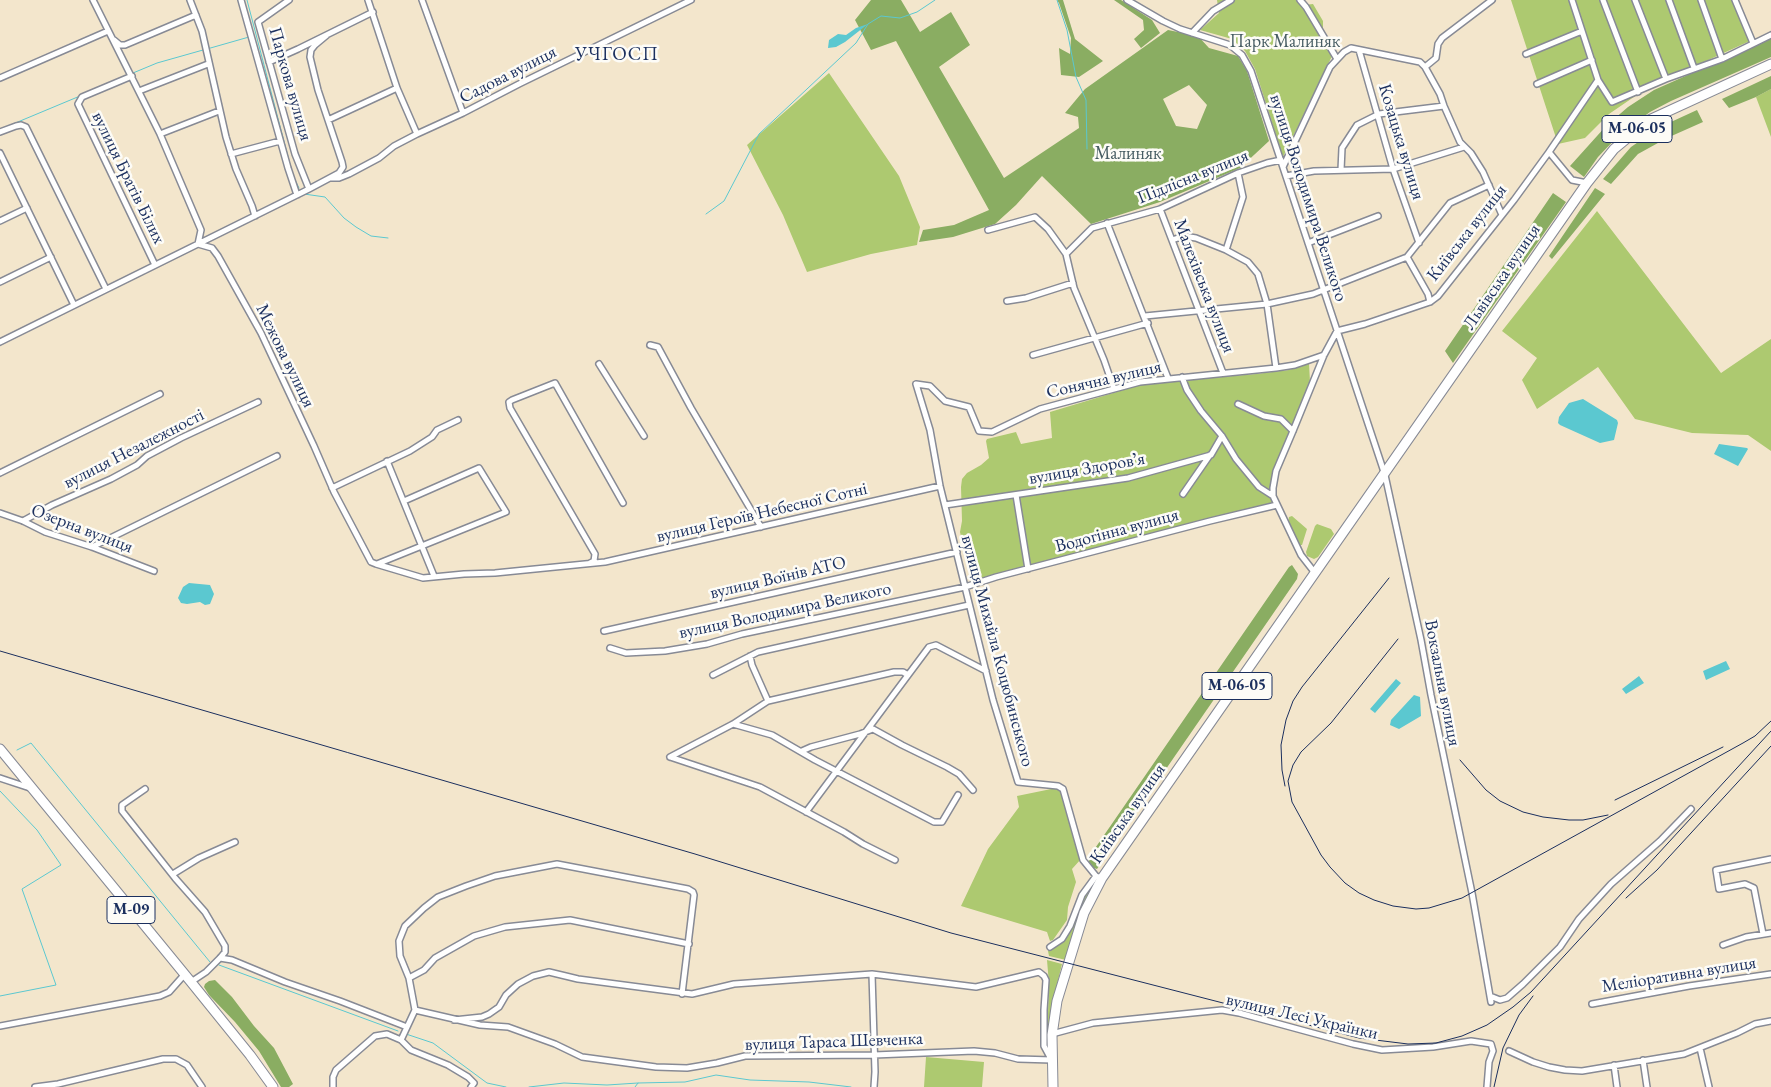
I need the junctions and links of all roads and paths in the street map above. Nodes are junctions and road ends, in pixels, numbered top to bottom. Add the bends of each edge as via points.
1 (190, 0) edge
2 (241, 0) edge
3 (289, 0) edge
4 (368, 0) edge
5 (422, 0) edge
6 (692, 0) edge
7 (1127, 0) edge
8 (1231, 0) edge
9 (1300, 0) edge
10 (1492, 0) edge
11 (1572, 0) edge
12 (1603, 0) edge
13 (1635, 0) edge
14 (1669, 0) edge
15 (1700, 0) edge
16 (1735, 0) edge
17 (95, 1) edge
18 (283, 2) edge
19 (373, 12) junction
20 (196, 15) junction
21 (108, 31) junction
22 (1582, 31) junction
23 (1192, 33) junction
24 (327, 35) junction
25 (1771, 35) edge
26 (111, 37) junction
27 (1753, 43) junction
28 (1359, 50) junction
29 (1526, 54) dead end
30 (1337, 59) junction
31 (1722, 59) junction
32 (1592, 60) junction
33 (268, 62) junction
34 (208, 64) junction
35 (1771, 64) edge
36 (1425, 67) junction
37 (1694, 68) junction
38 (132, 76) junction
39 (0, 78) edge
40 (1666, 79) junction
41 (1598, 80) junction
42 (1537, 84) dead end
43 (397, 88) junction
44 (139, 91) junction
45 (1638, 92) junction
46 (1444, 106) junction
47 (220, 111) junction
48 (463, 113) junction
49 (1378, 114) junction
50 (328, 120) junction
51 (0, 132) edge
52 (160, 134) junction
53 (417, 134) junction
54 (280, 140) junction
55 (1464, 147) junction
56 (1549, 152) junction
57 (0, 153) edge
58 (231, 154) junction
59 (1281, 160) junction
60 (2, 161) edge
61 (1283, 168) junction
62 (1393, 169) junction
63 (1341, 170) junction
64 (1238, 173) junction
65 (1286, 176) junction
66 (331, 178) junction
67 (1587, 183) junction
68 (1489, 185) junction
69 (309, 189) junction
70 (297, 195) junction
71 (27, 208) junction
72 (1160, 209) junction
73 (1502, 214) junction
74 (255, 216) junction
75 (1378, 216) dead end
76 (0, 221) edge
77 (1107, 223) junction
78 (988, 230) dead end
79 (1172, 240) junction
80 (1308, 243) junction
81 (1419, 243) junction
82 (198, 244) junction
83 (1226, 250) junction
84 (1066, 254) junction
85 (51, 257) junction
86 (1407, 257) junction
87 (155, 265) junction
88 (0, 282) edge
89 (1073, 283) junction
90 (106, 289) junction
91 (1324, 289) junction
92 (1007, 301) dead end
93 (1430, 302) junction
94 (1267, 304) junction
95 (74, 305) junction
96 (1198, 311) junction
97 (1145, 316) junction
98 (1148, 323) junction
99 (1337, 330) junction
100 (1095, 338) junction
101 (0, 342) edge
102 (650, 345) dead end
103 (1033, 355) dead end
104 (1324, 355) junction
105 (599, 364) dead end
106 (1276, 368) junction
107 (1223, 373) junction
108 (1182, 377) junction
109 (1168, 378) junction
110 (1114, 389) junction
111 (160, 394) dead end
112 (258, 402) dead end
113 (1238, 404) dead end
114 (969, 407) joint
115 (458, 420) dead end
116 (1293, 431) junction
117 (644, 436) dead end
118 (1222, 436) junction
119 (1211, 455) junction
120 (277, 456) dead end
121 (387, 462) junction
122 (0, 473) edge
123 (1385, 474) junction
124 (940, 486) junction
125 (333, 490) junction
126 (1183, 494) dead end
127 (1016, 495) junction
128 (1273, 496) junction
129 (404, 501) junction
130 (623, 504) dead end
131 (944, 505) junction
132 (1277, 505) junction
133 (0, 513) edge
134 (23, 521) junction
135 (761, 527) junction
136 (92, 547) junction
137 (423, 547) junction
138 (957, 552) junction
139 (590, 563) junction
140 (376, 564) junction
141 (1028, 569) junction
142 (154, 571) dead end
143 (1315, 573) junction
144 (434, 576) junction
145 (965, 587) junction
146 (1305, 589) joint
147 (969, 605) junction
148 (604, 631) dead end
149 (610, 648) dead end
150 (750, 656) junction
151 (986, 671) junction
152 (713, 675) dead end
153 (908, 675) junction
154 (768, 701) junction
155 (733, 724) junction
156 (867, 732) junction
157 (0, 749) edge
158 (802, 751) junction
159 (838, 770) junction
160 (0, 778) edge
161 (145, 788) dead end
162 (33, 789) junction
163 (973, 790) dead end
164 (958, 795) dead end
165 (1691, 809) dead end
166 (806, 812) junction
167 (235, 842) dead end
168 (1771, 859) edge
169 (895, 860) dead end
170 (173, 874) junction
171 (1099, 877) junction
172 (1771, 933) edge
173 (1763, 934) junction
174 (689, 944) junction
175 (1723, 945) dead end
176 (1050, 947) dead end
177 (220, 958) junction
178 (872, 974) junction
179 (1771, 974) edge
180 (188, 978) junction
181 (410, 978) junction
182 (682, 994) junction
183 (1592, 1004) dead end
184 (415, 1010) junction
185 (454, 1020) junction
186 (1771, 1021) edge
187 (0, 1026) edge
188 (407, 1027) junction
189 (1052, 1034) junction
190 (401, 1040) junction
191 (1700, 1048) junction
192 (1509, 1051) dead end
193 (874, 1055) junction
194 (1052, 1060) junction
195 (1643, 1060) junction
196 (1614, 1066) junction
197 (35, 1087) edge
198 (202, 1087) edge
199 (273, 1087) edge
200 (333, 1087) edge
201 (471, 1087) edge
202 (874, 1087) edge
203 (1053, 1087) edge
204 (1487, 1087) edge
205 (1616, 1087) edge
206 (1647, 1087) edge
207 (1709, 1087) edge

1 - 20 street
2 - 54 street
3 - 18 street, Паркова вулиця
4 - 19 street
5 - 48 street
6 - 48 street, Садова вулиця
7 - 23 street, вулиця Володимира Великого
8 - 23 street via 1213,11
9 - 30 street
10 - 36 street via 1442,38 1436,58
11 - 22 street
12 - 45 street
13 - 40 street
14 - 37 street
15 - 31 street
16 - 27 street
17 - 21 street
18 - 33 street, Паркова вулиця via 258,22
19 - 24 street
19 - 43 street
20 - 26 street via 125,45
20 - 34 street
21 - 26 street
21 - 39 street
22 - 29 street
22 - 32 street
23 - 59 street, вулиця Володимира Великого via 1230,45 1248,63
24 - 33 street
24 - 50 street via 311,50 310,57
25 - 27 street
26 - 38 street
27 - 31 street
28 - 30 street via 1351,48
28 - 36 street via 1420,62
28 - 49 street, Козацька вулиця
30 - 61 street via 1330,67
31 - 37 street
32 - 41 street
32 - 42 street
33 - 69 street, Паркова вулиця via 295,154
34 - 44 street
34 - 47 street
35 - 67 highway, Львівська вулиця / М-06-05 via 1649,120 1614,149
36 - 46 street
37 - 40 street
38 - 44 street
38 - 87 street, вулиця Братів Білих via 82,97 78,104
40 - 45 street
41 - 45 street via 1612,102
41 - 56 street, Київська вулиця
43 - 50 street
43 - 53 street
44 - 52 street
46 - 49 street
46 - 55 street
47 - 52 street
47 - 58 street
48 - 53 street, Садова вулиця
49 - 62 street, Козацька вулиця
49 - 63 street via 1357,125 1342,148
50 - 66 street via 343,167
51 - 90 street via 21,125 26,127
52 - 82 street via 201,230
53 - 66 street, Садова вулиця via 349,174
54 - 58 street
54 - 70 street
55 - 62 street
55 - 68 street via 1471,153
56 - 67 street via 1572,180
56 - 73 street, Київська вулиця
57 - 60 street
58 - 74 street
59 - 61 street, вулиця Володимира Великого
59 - 64 street, Підлісна вулиця
60 - 71 street
61 - 65 street, вулиця Володимира Великого
62 - 63 street
62 - 81 street, Козацька вулиця
63 - 65 street
64 - 72 street, Підлісна вулиця
64 - 83 street via 1243,198
65 - 80 street, вулиця Володимира Великого
66 - 69 street, Садова вулиця
67 - 123 highway, Львівська вулиця / М-06-05
68 - 73 street
68 - 81 street via 1450,203
69 - 70 street, Садова вулиця
70 - 74 street, Садова вулиця
71 - 76 street
71 - 85 street
72 - 77 street, Підлісна вулиця
72 - 79 street, Малехівська вулиця
73 - 93 street, Київська вулиця
74 - 82 street, Садова вулиця
75 - 80 street
77 - 84 street, Підлісна вулиця via 1092,228
77 - 97 street
78 - 84 street via 1035,217
79 - 83 street via 1184,236 1196,238
79 - 96 street, Малехівська вулиця
80 - 91 street, вулиця Володимира Великого
81 - 86 street
82 - 87 street, Садова вулиця
82 - 125 street, Межова вулиця via 212,248 218,256 261,333
83 - 94 street via 1248,262 1258,274
84 - 89 street
85 - 88 street
85 - 95 street
86 - 91 street
86 - 93 street
87 - 90 street, Садова вулиця
89 - 92 street
89 - 100 street
90 - 95 street, Садова вулиця
91 - 94 street
91 - 99 street, вулиця Володимира Великого
93 - 99 street, Київська вулиця
94 - 96 street
94 - 106 street
95 - 101 street, Садова вулиця
96 - 97 street
96 - 107 street, Малехівська вулиця
97 - 98 street
98 - 100 street
98 - 109 street
99 - 104 street
99 - 123 street, вулиця Володимира Великого
100 - 103 street
100 - 110 street
102 - 135 street via 658,347
104 - 106 street, Сонячна вулиця
104 - 116 street
105 - 117 street
106 - 107 street, Сонячна вулиця
107 - 108 street, Сонячна вулиця
108 - 109 street, Сонячна вулиця
108 - 118 street via 1201,411
109 - 110 street, Сонячна вулиця
110 - 114 street, Сонячна вулиця via 1040,409 992,432 979,431
111 - 122 street
112 - 134 street, вулиця Незалежності via 181,438 111,479
113 - 116 street via 1264,416 1281,419
114 - 124 street, вулиця Михайла Коцюбинського via 946,402 930,386 916,384 930,430
115 - 121 street via 437,430 423,444
116 - 128 street via 1276,471
118 - 119 street
118 - 128 street via 1259,488
119 - 126 street
119 - 127 street, вулиця Здоровʼя via 1128,478
120 - 136 street
121 - 125 street
121 - 129 street
123 - 143 highway, Львівська вулиця / М-06-05
123 - 165 street, Вокзальна вулиця via 1421,640 1490,999 1507,998 1523,984 1560,946 1611,884
124 - 131 street, вулиця Михайла Коцюбинського
124 - 135 street, вулиця Героїв Небесної Сотні
125 - 140 street, Межова вулиця via 371,562
127 - 131 street, вулиця Здоровʼя
127 - 141 street
128 - 132 street
129 - 137 street
129 - 137 street via 479,468 506,512
130 - 139 street via 555,383 509,402 595,554 594,561
131 - 138 street, вулиця Михайла Коцюбинського
132 - 141 street, Водогінна вулиця
132 - 143 street via 1301,556
133 - 134 street, Озерна вулиця
134 - 136 street, Озерна вулиця via 45,532
135 - 139 street, вулиця Героїв Небесної Сотні
136 - 142 street, Озерна вулиця
137 - 140 street
137 - 144 street
138 - 145 street, вулиця Михайла Коцюбинського
138 - 148 street, вулиця Воїнів АТО
139 - 144 street, вулиця Героїв Небесної Сотні via 495,574
140 - 144 street, вулиця Героїв Небесної Сотні via 422,578
141 - 145 street, Водогінна вулиця
143 - 146 highway, Львівська вулиця / М-06-05
145 - 147 street, вулиця Михайла Коцюбинського
145 - 149 street, вулиця Володимира Великого via 665,651 626,653
146 - 171 highway, Київська вулиця / М-06-05
147 - 150 street, вулиця Володимира Великого
147 - 151 street, вулиця Михайла Коцюбинського
150 - 152 street, вулиця Володимира Великого
150 - 154 street
151 - 153 street via 936,645 929,647
151 - 171 street, вулиця Михайла Коцюбинського via 1018,782 1063,789 1083,860
153 - 154 street via 894,672
153 - 156 street
154 - 155 street
155 - 158 street via 772,735
155 - 166 street via 670,757 756,785
156 - 158 street
156 - 159 street
156 - 163 street via 873,729 940,762
157 - 162 highway, М-09
158 - 159 street
159 - 164 street via 934,822 942,822
159 - 166 street
160 - 162 street
161 - 170 street via 122,805 122,812
162 - 180 highway, М-09
166 - 169 street
167 - 170 street
168 - 173 street via 1716,870 1720,890 1745,884 1754,888
170 - 177 street via 205,912 222,940 226,949
171 - 176 street via 1082,895 1062,939
171 - 189 highway, Київська вулиця / М-06-05 via 1075,939
172 - 173 street
173 - 175 street
174 - 181 street via 570,920 505,928 474,936
174 - 181 street via 694,895 688,889 557,864 495,876 438,897 405,926 400,956
174 - 182 street
177 - 180 street via 206,972
177 - 188 street
178 - 182 street via 734,984
178 - 193 street
178 - 194 street via 976,987 1036,972 1043,974 1046,982 1044,1046
179 - 183 street, Меліоративна вулиця
180 - 187 street via 160,996
180 - 199 highway, М-09
181 - 184 street
182 - 185 street via 549,972 518,984 506,994 499,1007 488,1014
184 - 185 street, вулиця Тараса Шевченка
184 - 188 street
185 - 193 street, вулиця Тараса Шевченка via 508,1027 582,1057 656,1067 687,1068 745,1056
186 - 191 street via 1755,1024
188 - 190 street
189 - 194 highway, Київська вулиця / М-06-05
189 - 204 street, вулиця Лесі Українки via 1093,1023 1222,1010 1382,1050 1471,1041 1492,1044
190 - 200 street via 387,1034 367,1042 336,1070
190 - 201 street via 410,1050 468,1077 474,1083
191 - 195 street via 1684,1054
191 - 207 street
192 - 196 street via 1532,1062 1565,1070
193 - 194 street, вулиця Тараса Шевченка via 974,1051 1018,1060
193 - 202 street
194 - 203 highway, Київська вулиця / М-06-05
195 - 196 street
195 - 206 street
196 - 205 street
197 - 198 street via 163,1059 176,1059 187,1065

